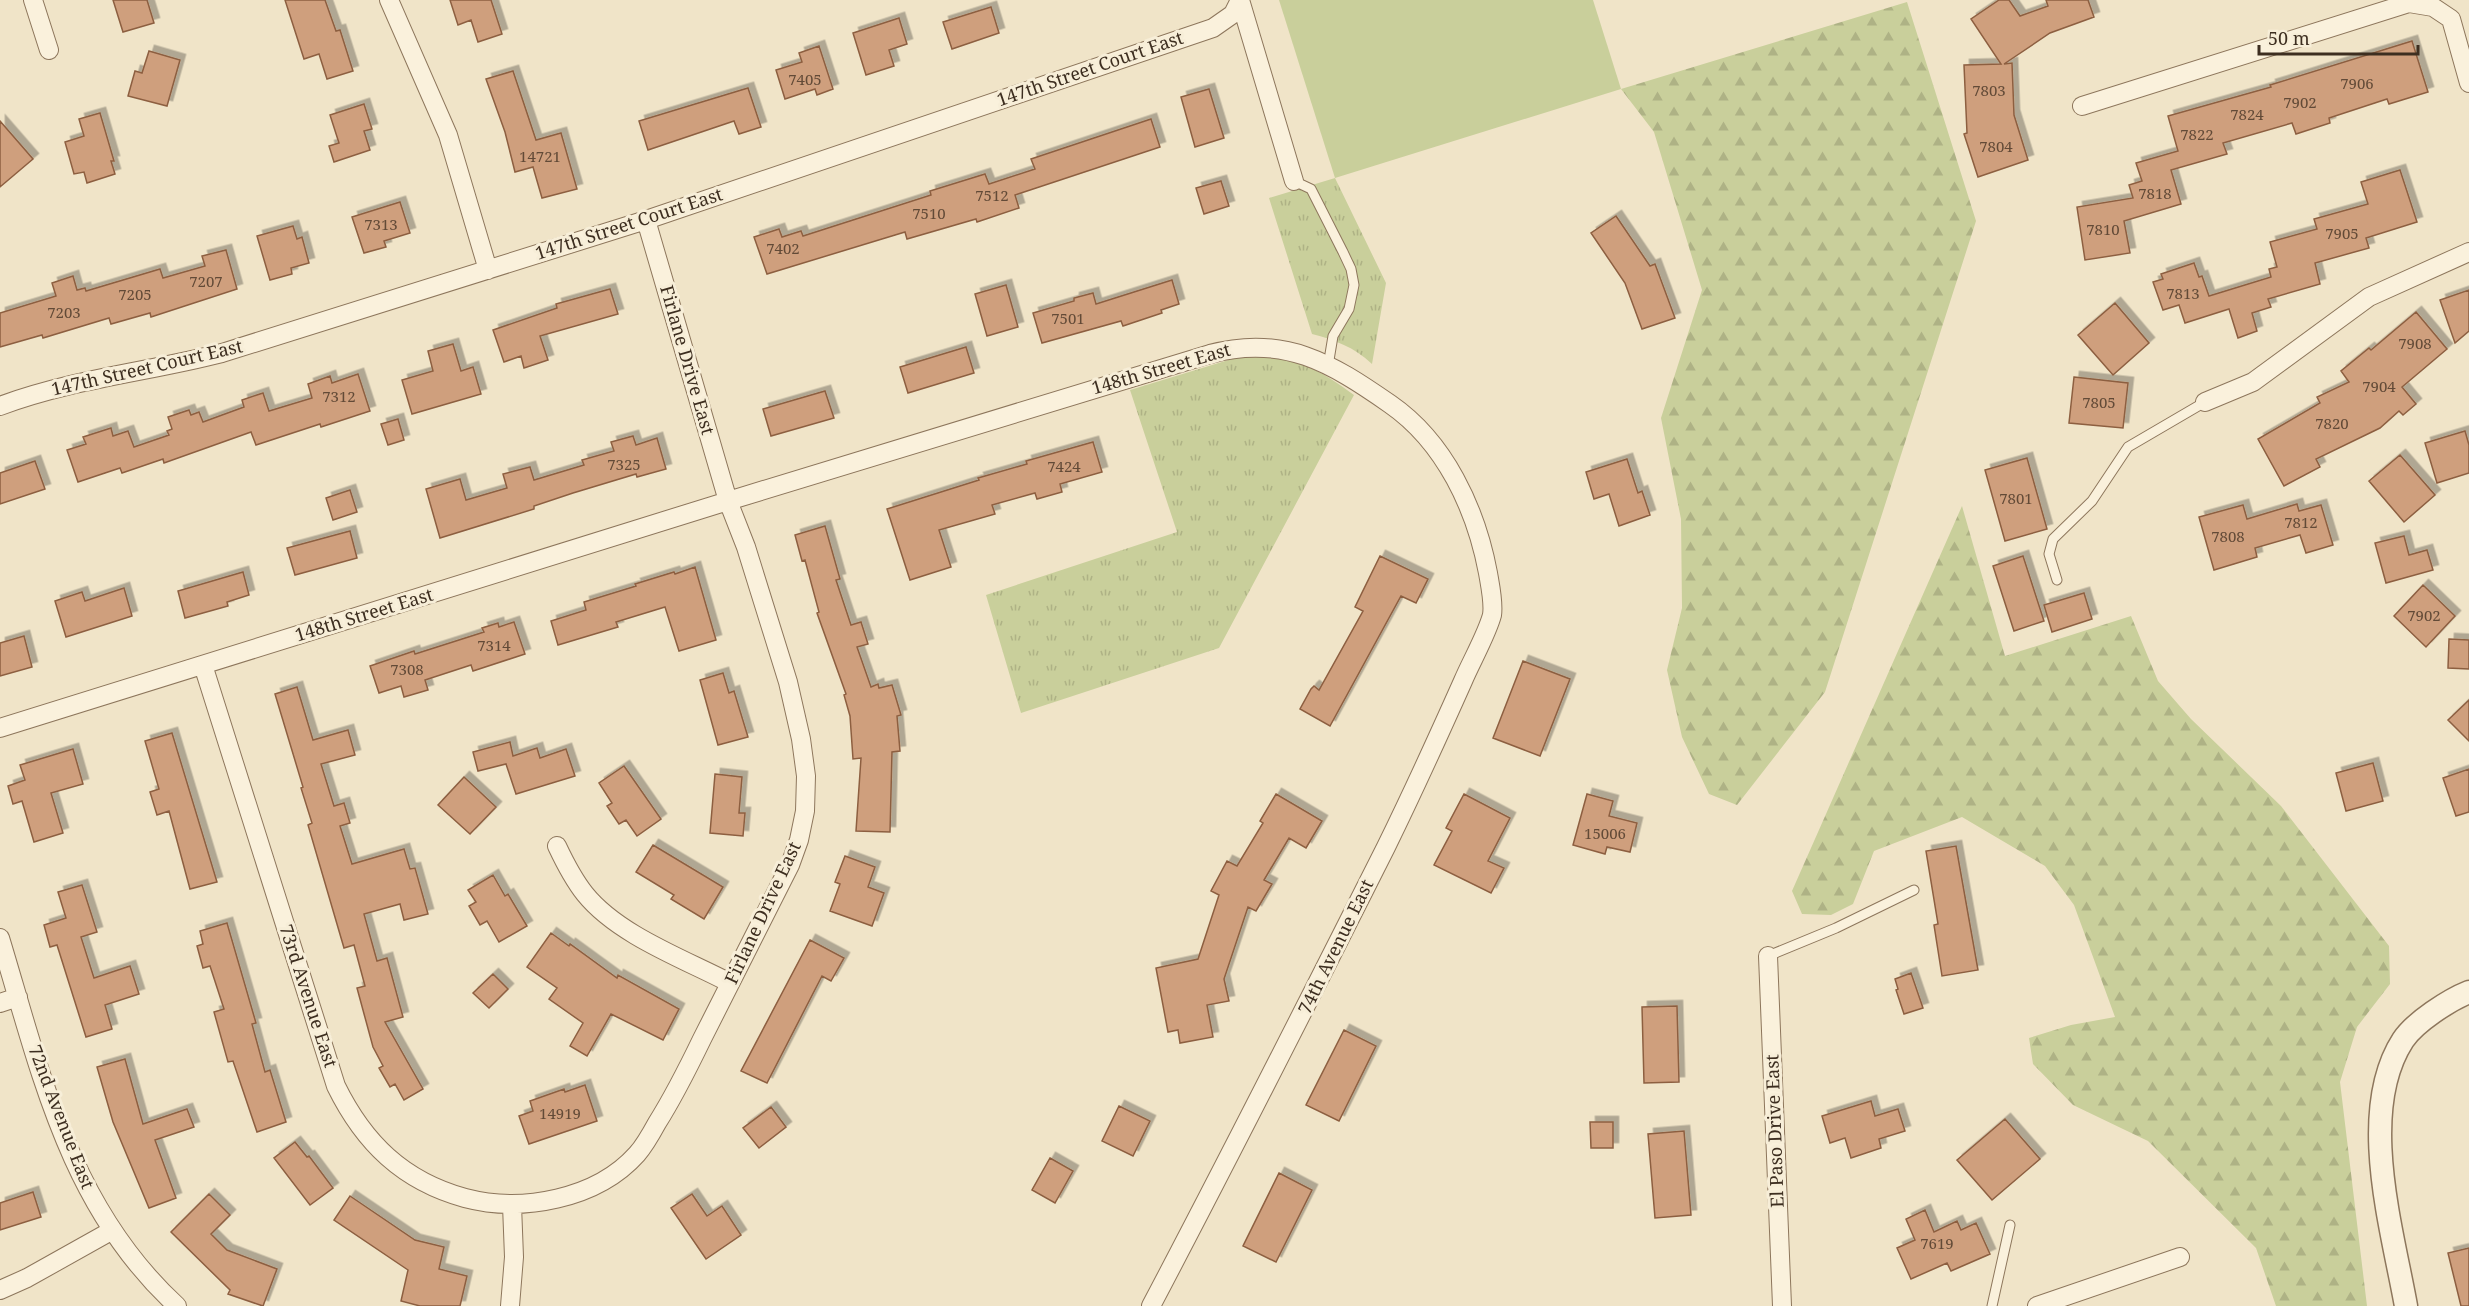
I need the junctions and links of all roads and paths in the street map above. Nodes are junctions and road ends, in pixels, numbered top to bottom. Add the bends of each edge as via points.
1 (33, 0) edge
2 (388, 0) edge
3 (1240, 0) edge
4 (49, 50) dead end
5 (2469, 83) edge
6 (2082, 106) dead end
7 (1294, 181) joint
8 (646, 220) junction
9 (2469, 252) edge
10 (488, 270) junction
11 (1328, 366) junction
12 (2205, 402) joint
13 (0, 406) edge
14 (730, 507) junction
15 (1489, 579) joint
16 (2057, 580) dead end
17 (203, 665) junction
18 (0, 728) edge
19 (556, 846) dead end
20 (1914, 890) dead end
21 (0, 938) edge
22 (1768, 956) joint
23 (730, 983) junction
24 (2469, 992) edge
25 (18, 997) junction
26 (0, 1003) edge
27 (539, 1203) joint
28 (512, 1205) junction
29 (2010, 1225) dead end
30 (111, 1231) junction
31 (2180, 1257) dead end
32 (0, 1290) edge
33 (177, 1306) edge
34 (510, 1306) edge
35 (1151, 1306) edge
36 (1782, 1306) edge
37 (1992, 1306) edge
38 (2037, 1306) edge
39 (2406, 1306) edge

1 - 4 street
2 - 10 street via 448,135
3 - 7 street
3 - 8 street, 147th Street Court East via 1233,14 1213,28
5 - 6 street via 2451,19 2433,7 2409,3
7 - 11 lane via 1311,189 1351,269 1354,285 1349,309 1333,336
8 - 10 street, 147th Street Court East
8 - 14 street, Firlane Drive East
9 - 12 street via 2368,297 2253,382
10 - 13 street, 147th Street Court East via 222,353 63,386
11 - 14 street, 148th Street East via 1287,350 1236,347
11 - 15 street, 148th Street East via 1395,407 1432,445 1470,506 1482,539
12 - 16 lane via 2128,447 2092,501 2053,539 2049,554
14 - 17 street, 148th Street East
14 - 23 street, Firlane Drive East via 788,682 806,776 805,811 790,865
15 - 35 street, 74th Avenue East via 1492,613 1422,775
17 - 18 street, 148th Street East
17 - 28 street, 73rd Avenue East via 336,1086 349,1113 366,1136 411,1176 450,1194
19 - 23 street via 586,895 607,915 630,932
20 - 22 lane
21 - 25 street, 72nd Avenue East
22 - 36 street, El Paso Drive East
23 - 27 street, Firlane Drive East via 676,1092 638,1154 598,1184
24 - 39 street via 2433,1012 2404,1038 2384,1083 2380,1145
25 - 26 street
25 - 30 street, 72nd Avenue East via 69,1150
27 - 28 street, 73rd Avenue East
28 - 34 street via 514,1257
29 - 37 lane
30 - 32 street
30 - 33 street, 72nd Avenue East via 143,1273
31 - 38 street

